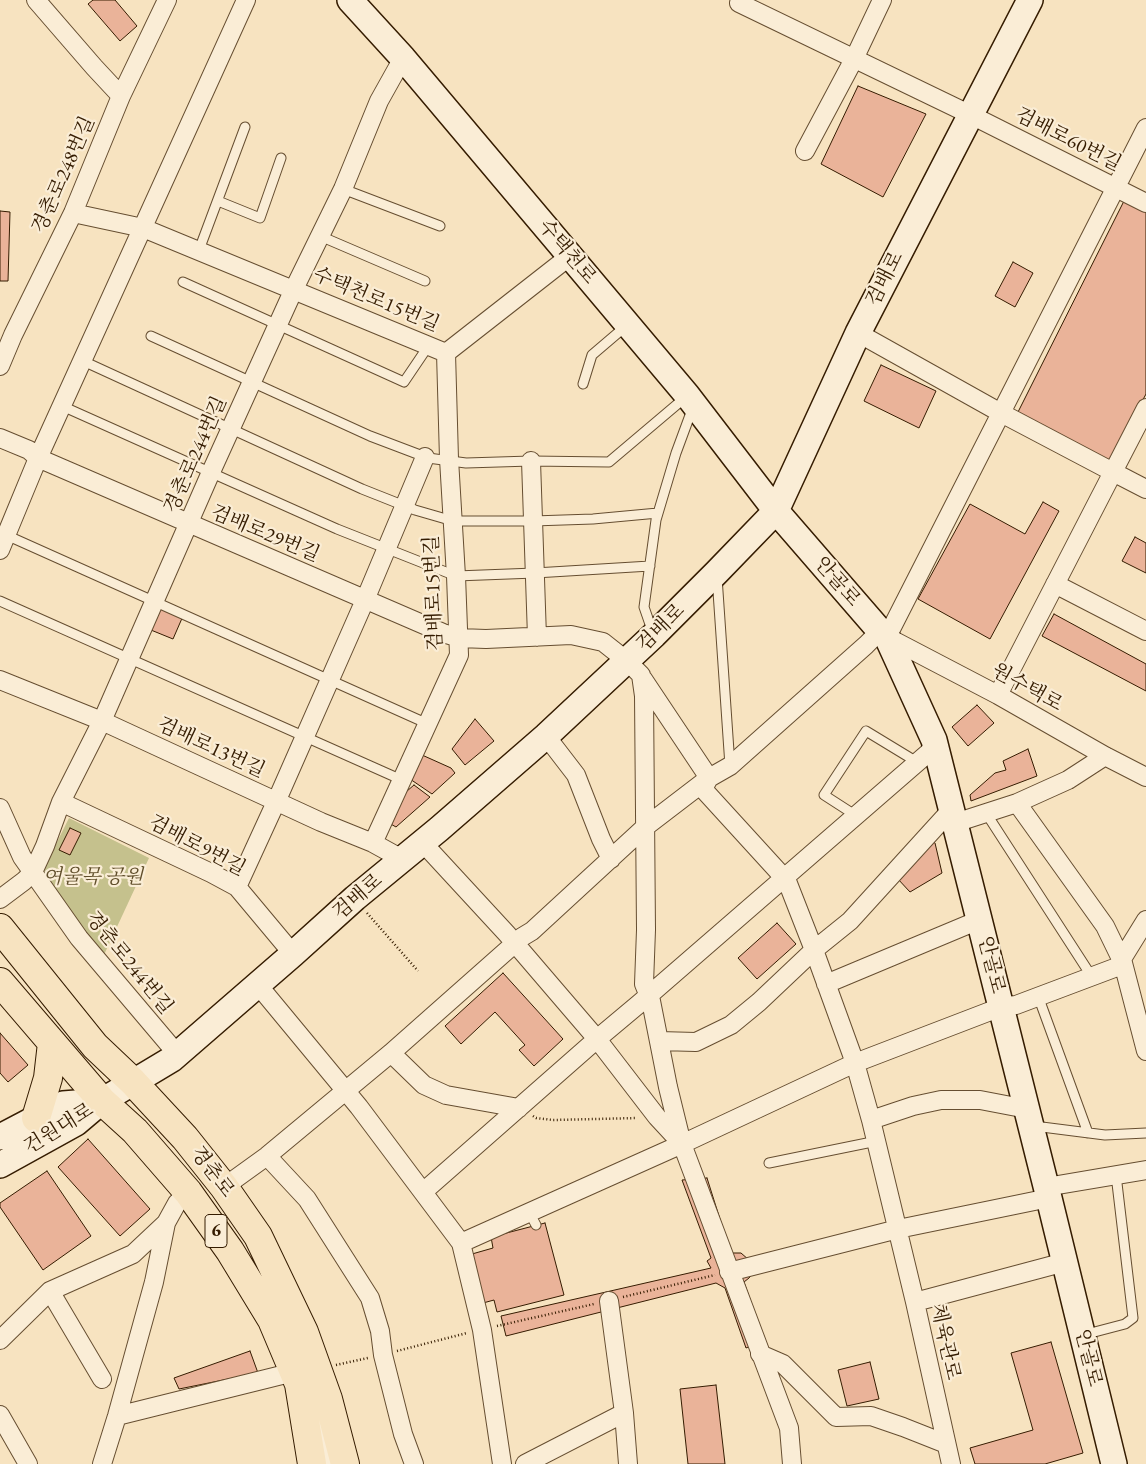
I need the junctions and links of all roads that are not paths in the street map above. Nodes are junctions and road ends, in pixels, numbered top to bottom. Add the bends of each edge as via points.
1 (36, 0) edge
2 (167, 0) edge
3 (246, 0) edge
4 (350, 0) edge
5 (740, 0) edge
6 (882, 0) edge
7 (1030, 0) edge
8 (403, 58) junction
9 (854, 59) junction
10 (121, 96) junction
11 (971, 115) junction
12 (245, 128) dead end
13 (1146, 128) edge
14 (804, 151) dead end
15 (281, 158) dead end
16 (1115, 188) junction
17 (343, 189) junction
18 (218, 201) junction
19 (1146, 203) edge
20 (72, 213) junction
21 (440, 226) dead end
22 (143, 228) junction
23 (320, 236) junction
24 (199, 250) junction
25 (570, 256) junction
26 (425, 281) dead end
27 (183, 282) dead end
28 (294, 289) junction
29 (628, 324) junction
30 (278, 326) junction
31 (858, 333) junction
32 (151, 336) dead end
33 (429, 346) junction
34 (446, 352) junction
35 (83, 361) junction
36 (0, 366) edge
37 (252, 382) junction
38 (583, 384) dead end
39 (690, 400) junction
40 (62, 406) junction
41 (1146, 408) edge
42 (1001, 413) junction
43 (230, 429) junction
44 (0, 438) edge
45 (425, 456) junction
46 (38, 458) junction
47 (449, 459) junction
48 (532, 461) junction
49 (211, 472) junction
50 (1113, 472) junction
51 (1146, 489) edge
52 (404, 506) junction
53 (776, 511) junction
54 (658, 513) junction
55 (453, 521) junction
56 (533, 521) junction
57 (189, 524) junction
58 (3, 543) edge
59 (386, 548) junction
60 (650, 566) junction
61 (717, 572) junction
62 (535, 574) junction
63 (456, 576) junction
64 (1055, 584) junction
65 (365, 600) junction
66 (0, 601) edge
67 (154, 601) junction
68 (1146, 631) edge
69 (883, 634) junction
70 (654, 635) junction
71 (537, 636) junction
72 (459, 638) junction
73 (129, 658) junction
74 (634, 668) junction
75 (0, 680) edge
76 (329, 680) junction
77 (998, 696) junction
78 (102, 721) junction
79 (428, 724) junction
80 (304, 736) junction
81 (546, 736) junction
82 (926, 754) junction
83 (1105, 756) junction
84 (730, 766) junction
85 (1146, 776) edge
86 (709, 778) junction
87 (402, 780) junction
88 (61, 802) junction
89 (276, 802) junction
90 (1017, 803) junction
91 (0, 808) edge
92 (986, 813) junction
93 (855, 815) junction
94 (953, 817) junction
95 (646, 827) junction
96 (373, 843) junction
97 (423, 843) junction
98 (402, 859) junction
99 (610, 859) junction
100 (33, 872) junction
101 (783, 878) junction
102 (237, 887) junction
103 (0, 899) edge
104 (979, 920) junction
105 (1146, 920) edge
106 (0, 928) edge
107 (515, 943) junction
108 (814, 950) junction
109 (294, 954) junction
110 (1121, 960) junction
111 (1092, 977) junction
112 (0, 982) edge
113 (826, 984) junction
114 (258, 985) junction
115 (649, 996) junction
116 (1038, 996) junction
117 (1001, 1007) junction
118 (596, 1039) junction
119 (659, 1041) junction
120 (52, 1043) junction
121 (1146, 1051) edge
122 (391, 1053) junction
123 (178, 1055) junction
124 (855, 1063) junction
125 (133, 1082) junction
126 (345, 1091) junction
127 (102, 1102) junction
128 (519, 1108) junction
129 (36, 1118) junction
130 (1029, 1118) junction
131 (871, 1120) junction
132 (1088, 1133) junction
133 (1146, 1133) edge
134 (0, 1137) edge
135 (876, 1141) junction
136 (682, 1144) junction
137 (267, 1156) junction
138 (769, 1163) dead end
139 (0, 1165) edge
140 (1146, 1170) edge
141 (1116, 1175) junction
142 (224, 1186) junction
143 (188, 1192) junction
144 (423, 1192) junction
145 (1048, 1192) junction
146 (166, 1223) junction
147 (898, 1229) junction
148 (461, 1243) junction
149 (1065, 1262) junction
150 (729, 1272) junction
151 (50, 1291) junction
152 (609, 1300) road end
153 (915, 1302) junction
154 (1083, 1335) junction
155 (0, 1340) edge
156 (760, 1354) junction
157 (304, 1375) junction
158 (102, 1379) dead end
159 (624, 1413) junction
160 (0, 1416) edge
161 (117, 1416) junction
162 (946, 1444) junction
163 (28, 1464) edge
164 (102, 1464) edge
165 (312, 1464) edge
166 (329, 1464) edge
167 (345, 1464) edge
168 (414, 1464) edge
169 (502, 1464) edge
170 (525, 1464) edge
171 (628, 1464) edge
172 (792, 1464) edge
173 (951, 1464) edge
174 (1114, 1464) edge

1 - 10 street
2 - 10 street, 경춘로248번길
3 - 22 street
4 - 8 street, 수택천로
5 - 9 street, 검배로60번길 via 739,3
6 - 9 street
7 - 11 street, 검배로
8 - 17 street, 경춘로244번길 via 379,101
8 - 25 street, 수택천로
9 - 11 street, 검배로60번길
9 - 14 street
10 - 20 street, 경춘로248번길
11 - 16 street, 검배로60번길
11 - 31 street, 검배로
12 - 18 lane
13 - 16 street
15 - 18 lane via 260,218
16 - 19 street, 검배로60번길
16 - 42 street
17 - 21 lane
17 - 23 street, 경춘로244번길
18 - 24 lane
20 - 22 street, 수택천로15번길
20 - 36 street, 경춘로248번길
22 - 24 street, 수택천로15번길
22 - 35 street
23 - 26 lane
23 - 28 street, 경춘로244번길
24 - 28 street, 수택천로15번길
25 - 29 street, 수택천로
25 - 34 street, 수택천로15번길
27 - 30 lane
28 - 30 street, 경춘로244번길
28 - 33 street, 수택천로15번길
29 - 38 lane via 592,356
29 - 39 street, 수택천로
30 - 33 lane via 404,382
30 - 37 street, 경춘로244번길
31 - 42 street
31 - 53 street, 검배로
32 - 37 lane
33 - 34 street, 수택천로15번길
34 - 47 street, 검배로15번길
35 - 40 street
35 - 43 lane
37 - 43 street, 경춘로244번길
37 - 45 lane via 370,436
39 - 48 lane via 609,462
39 - 53 street, 수택천로
39 - 54 lane
40 - 46 street
40 - 49 lane
41 - 50 street
42 - 50 street
42 - 69 street
43 - 49 street, 경춘로244번길
43 - 52 lane
44 - 46 street, 검배로29번길 via 29,450
45 - 47 lane
45 - 52 street
46 - 57 street, 검배로29번길
46 - 58 street
47 - 48 lane via 466,462
47 - 55 street, 검배로15번길
48 - 56 street
49 - 57 street, 경춘로244번길
49 - 59 lane
50 - 51 street
50 - 64 street
52 - 55 lane
52 - 59 street
53 - 61 street, 검배로
53 - 69 street, 안골로
54 - 56 lane
54 - 60 lane
55 - 56 lane
55 - 63 street, 검배로15번길
56 - 62 street
57 - 65 street, 검배로29번길
57 - 67 street, 경춘로244번길
58 - 67 lane
59 - 63 lane
59 - 65 street
60 - 62 lane
60 - 70 lane via 644,606
61 - 70 street, 검배로
61 - 84 lane
62 - 63 lane
62 - 71 street
63 - 72 street, 검배로15번길
64 - 68 street
64 - 77 street
65 - 72 street, 검배로29번길
65 - 76 street
66 - 73 lane
67 - 73 street, 경춘로244번길
67 - 76 lane
69 - 77 street, 원수택로
69 - 82 street, 안골로 via 934,740
69 - 84 street via 866,645
70 - 74 street, 검배로
71 - 72 street, 검배로29번길
71 - 74 street, 검배로29번길 via 571,635 603,642
72 - 79 street, 검배로15번길 via 459,655
73 - 78 street, 경춘로244번길
73 - 80 lane
74 - 81 street, 검배로
74 - 86 street, 검배로29번길
74 - 95 street via 644,696
75 - 78 street, 검배로13번길
76 - 79 lane
76 - 80 street
77 - 83 street, 원수택로
78 - 88 street, 경춘로244번길
78 - 89 street, 검배로13번길
79 - 87 street, 검배로15번길
80 - 87 lane
80 - 89 street
81 - 97 street, 검배로
81 - 99 street via 576,775
82 - 93 street
82 - 93 lane via 866,732 824,795
82 - 94 street, 안골로
83 - 85 street, 원수택로
83 - 90 street via 1068,780
84 - 86 street
86 - 95 street
86 - 101 street, 체육관로 via 704,789
87 - 96 street, 검배로15번길
88 - 100 street, 경춘로244번길
88 - 102 street, 검배로9번길
89 - 96 street, 검배로13번길
89 - 102 street
90 - 92 street
90 - 110 street via 1104,926
91 - 100 street, 경춘로244번길 via 22,857
92 - 94 street
92 - 111 lane
93 - 101 street
94 - 104 street, 안골로
94 - 108 street via 850,921
95 - 99 street
95 - 115 street via 644,984
96 - 98 street, 검배로13번길
97 - 98 street, 검배로
97 - 107 street
98 - 109 street, 검배로
99 - 107 street
100 - 103 street, 경춘로244번길
100 - 123 street, 경춘로244번길 via 79,938
101 - 108 street, 체육관로
101 - 115 street
102 - 109 street, 검배로9번길
104 - 113 street
104 - 117 street, 안골로
105 - 110 street
106 - 125 main road, 경춘로 via 95,1046
107 - 118 street
107 - 122 street
108 - 113 street, 체육관로
108 - 119 street via 731,1025 696,1042
109 - 114 street, 검배로
110 - 111 street via 1117,967
110 - 121 street
111 - 116 street
112 - 120 main road, 경춘로 / 6
113 - 124 street, 체육관로
114 - 123 street, 검배로
114 - 126 street
115 - 118 street
115 - 119 street
116 - 117 street
116 - 132 lane
117 - 124 street
117 - 130 street, 안골로
118 - 128 street
118 - 136 street
119 - 136 street
120 - 127 main road, 경춘로 / 6
120 - 129 main road via 48,1078
122 - 126 street
122 - 128 street via 424,1085 446,1095
123 - 125 street, 검배로
124 - 131 street, 체육관로
124 - 136 street
125 - 127 street, 검배로
125 - 142 main road, 경춘로
126 - 137 street
126 - 144 street
127 - 129 street, 건원대로 via 63,1104
127 - 139 street, 건원대로 via 76,1123
127 - 143 main road, 경춘로 / 6 via 135,1131
128 - 144 street
129 - 134 street, 건원대로
130 - 131 street via 980,1100 942,1100
130 - 132 lane
130 - 145 street, 안골로
131 - 135 street, 체육관로
132 - 133 lane
135 - 138 lane
135 - 147 street, 체육관로
136 - 148 street via 533,1219
136 - 150 street
137 - 142 street
137 - 168 street via 307,1200 370,1298 403,1434
140 - 141 street
141 - 145 street
141 - 154 lane via 1133,1318 1125,1324
142 - 157 main road, 경춘로 via 258,1236 304,1332
143 - 146 street via 177,1203
143 - 157 main road, 경춘로 / 6 via 230,1251
144 - 148 street
145 - 147 street
145 - 149 street, 안골로
146 - 151 street via 133,1254
146 - 161 street via 154,1282
147 - 150 street
147 - 153 street, 체육관로
148 - 169 street via 482,1330
149 - 153 street
149 - 154 street, 안골로
150 - 156 street
151 - 155 street
151 - 158 street
152 - 159 street
153 - 162 street, 체육관로
154 - 174 street, 안골로
156 - 162 street via 783,1364 836,1417 871,1416
156 - 172 street via 789,1428
157 - 161 street
157 - 165 main road, 경춘로 / 6
157 - 166 lane
157 - 167 main road, 경춘로 via 328,1400
159 - 170 street
159 - 171 street
160 - 163 street
161 - 164 street
162 - 173 street, 체육관로

